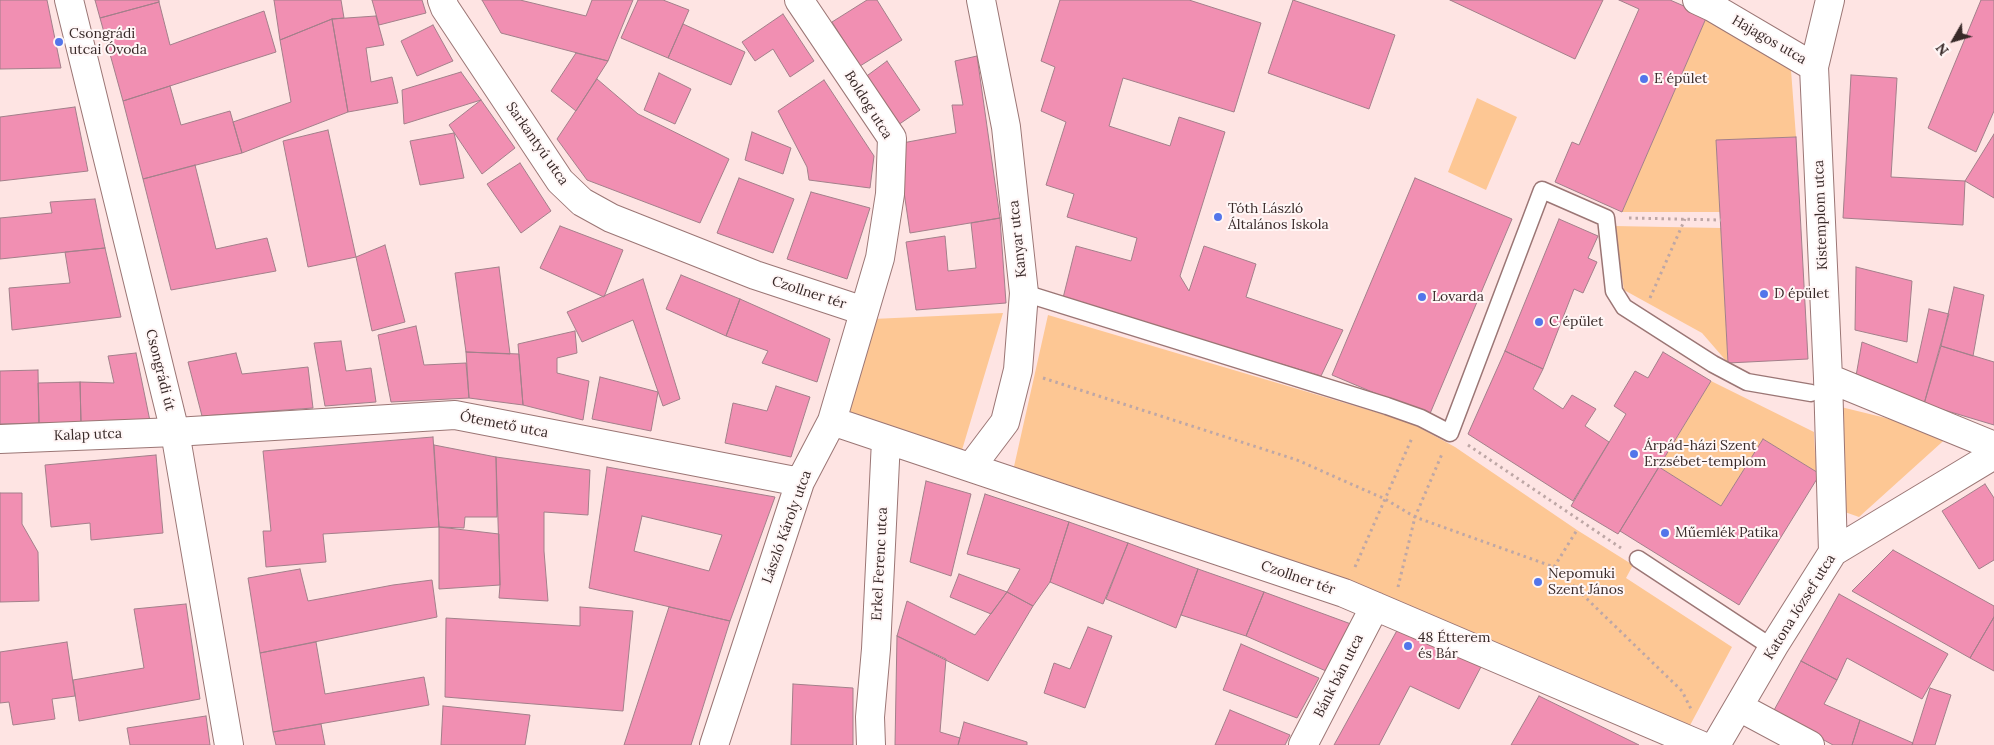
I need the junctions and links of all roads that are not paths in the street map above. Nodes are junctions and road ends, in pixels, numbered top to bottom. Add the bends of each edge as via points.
1 (69, 0) edge
2 (442, 0) edge
3 (799, 0) edge
4 (981, 0) edge
5 (1697, 0) edge
6 (1830, 0) edge
7 (1814, 66) junction
8 (755, 275) joint
9 (1024, 293) junction
10 (864, 311) junction
11 (1819, 386) junction
12 (832, 421) junction
13 (175, 432) junction
14 (0, 439) edge
15 (886, 440) junction
16 (1994, 446) edge
17 (1994, 455) edge
18 (971, 468) junction
19 (800, 482) junction
20 (1833, 552) junction
21 (1638, 559) road end
22 (1383, 609) junction
23 (1773, 648) junction
24 (1739, 707) junction
25 (228, 745) edge
26 (714, 745) edge
27 (871, 745) edge
28 (1303, 745) edge
29 (1700, 745) edge
30 (1716, 745) edge
31 (1810, 745) edge

1 - 13 street, Csongrádi út
2 - 8 street, Sarkantyú utca via 560,181 582,202 611,218
3 - 10 street, Boldog utca via 892,138 890,194 880,258
4 - 9 street, Kanyar utca via 1006,127
5 - 7 street, Hajagos utca
6 - 7 street, Kistemplom utca
7 - 11 street, Kistemplom utca
8 - 10 street, Czollner tér
9 - 11 lane via 1421,418 1450,433 1542,190 1606,218 1614,291 1624,307 1747,382
9 - 18 street, Kanyar utca via 1018,370 1005,422
10 - 12 street, László Károly utca
11 - 16 street
11 - 20 street, Kistemplom utca
12 - 15 street
12 - 19 street, László Károly utca
13 - 14 street, Kalap utca
13 - 19 street, Ótemető utca via 455,415
13 - 25 street, Csongrádi út
15 - 18 street, Czollner tér
15 - 27 street, Erkel Ferenc utca
17 - 20 street, Katona József utca
18 - 22 street, Czollner tér via 1344,593
19 - 26 street, László Károly utca
20 - 23 street, Katona József utca
21 - 23 lane
22 - 28 street, Bánk bán utca
22 - 29 street, Czollner tér
23 - 24 street, Katona József utca
24 - 30 street, Katona József utca
24 - 31 street

